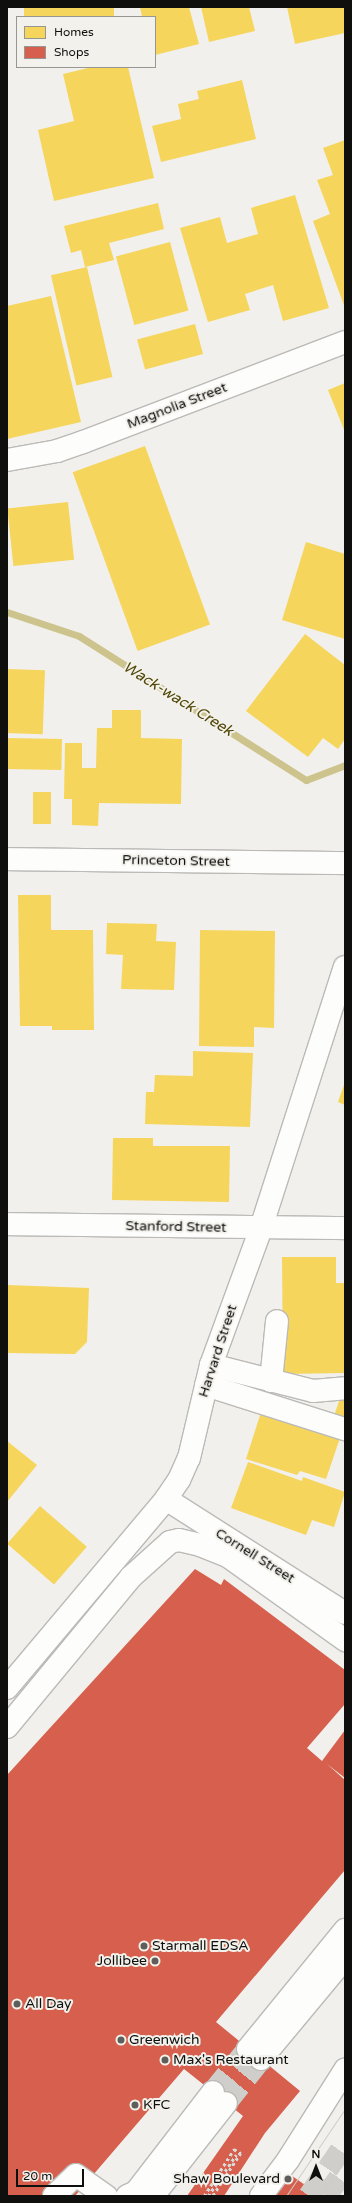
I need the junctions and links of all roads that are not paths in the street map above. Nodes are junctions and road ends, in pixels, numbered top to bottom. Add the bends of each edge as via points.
1 (345, 342) edge
2 (7, 460) edge
3 (7, 859) edge
4 (345, 862) edge
5 (345, 967) edge
6 (7, 1224) edge
7 (261, 1228) junction
8 (345, 1228) edge
9 (277, 1321) dead end
10 (211, 1364) junction
11 (271, 1381) junction
12 (206, 1385) junction
13 (345, 1388) edge
14 (345, 1429) edge
15 (166, 1499) junction
16 (345, 1613) edge
17 (345, 1640) edge
18 (7, 1688) edge
19 (7, 1727) edge
20 (345, 1930) edge
21 (345, 1958) edge
22 (345, 2070) edge
23 (54, 2196) edge
24 (65, 2196) edge
25 (90, 2196) edge
26 (106, 2196) edge
27 (127, 2196) edge
28 (153, 2196) edge
29 (261, 2196) edge

1 - 2 main road, Magnolia Street via 84,442
3 - 4 main road, Princeton Street
5 - 7 main road, Harvard Street
6 - 7 main road, Stanford Street
7 - 8 main road, Stanford Street
7 - 10 main road, Harvard Street
9 - 11 main road
10 - 11 main road
10 - 12 main road, Harvard Street
11 - 13 main road via 313,1391
12 - 14 main road
12 - 15 main road, Harvard Street via 189,1458
15 - 16 main road, Cornell Street
15 - 18 main road, Harvard Street
17 - 19 main road via 228,1557 200,1545 179,1540 170,1542 131,1577
20 - 21 main road via 254,2054
22 - 29 main road via 288,2160
23 - 26 main road via 76,2175
24 - 25 main road via 76,2185
27 - 28 main road via 136,2192 220,2097

